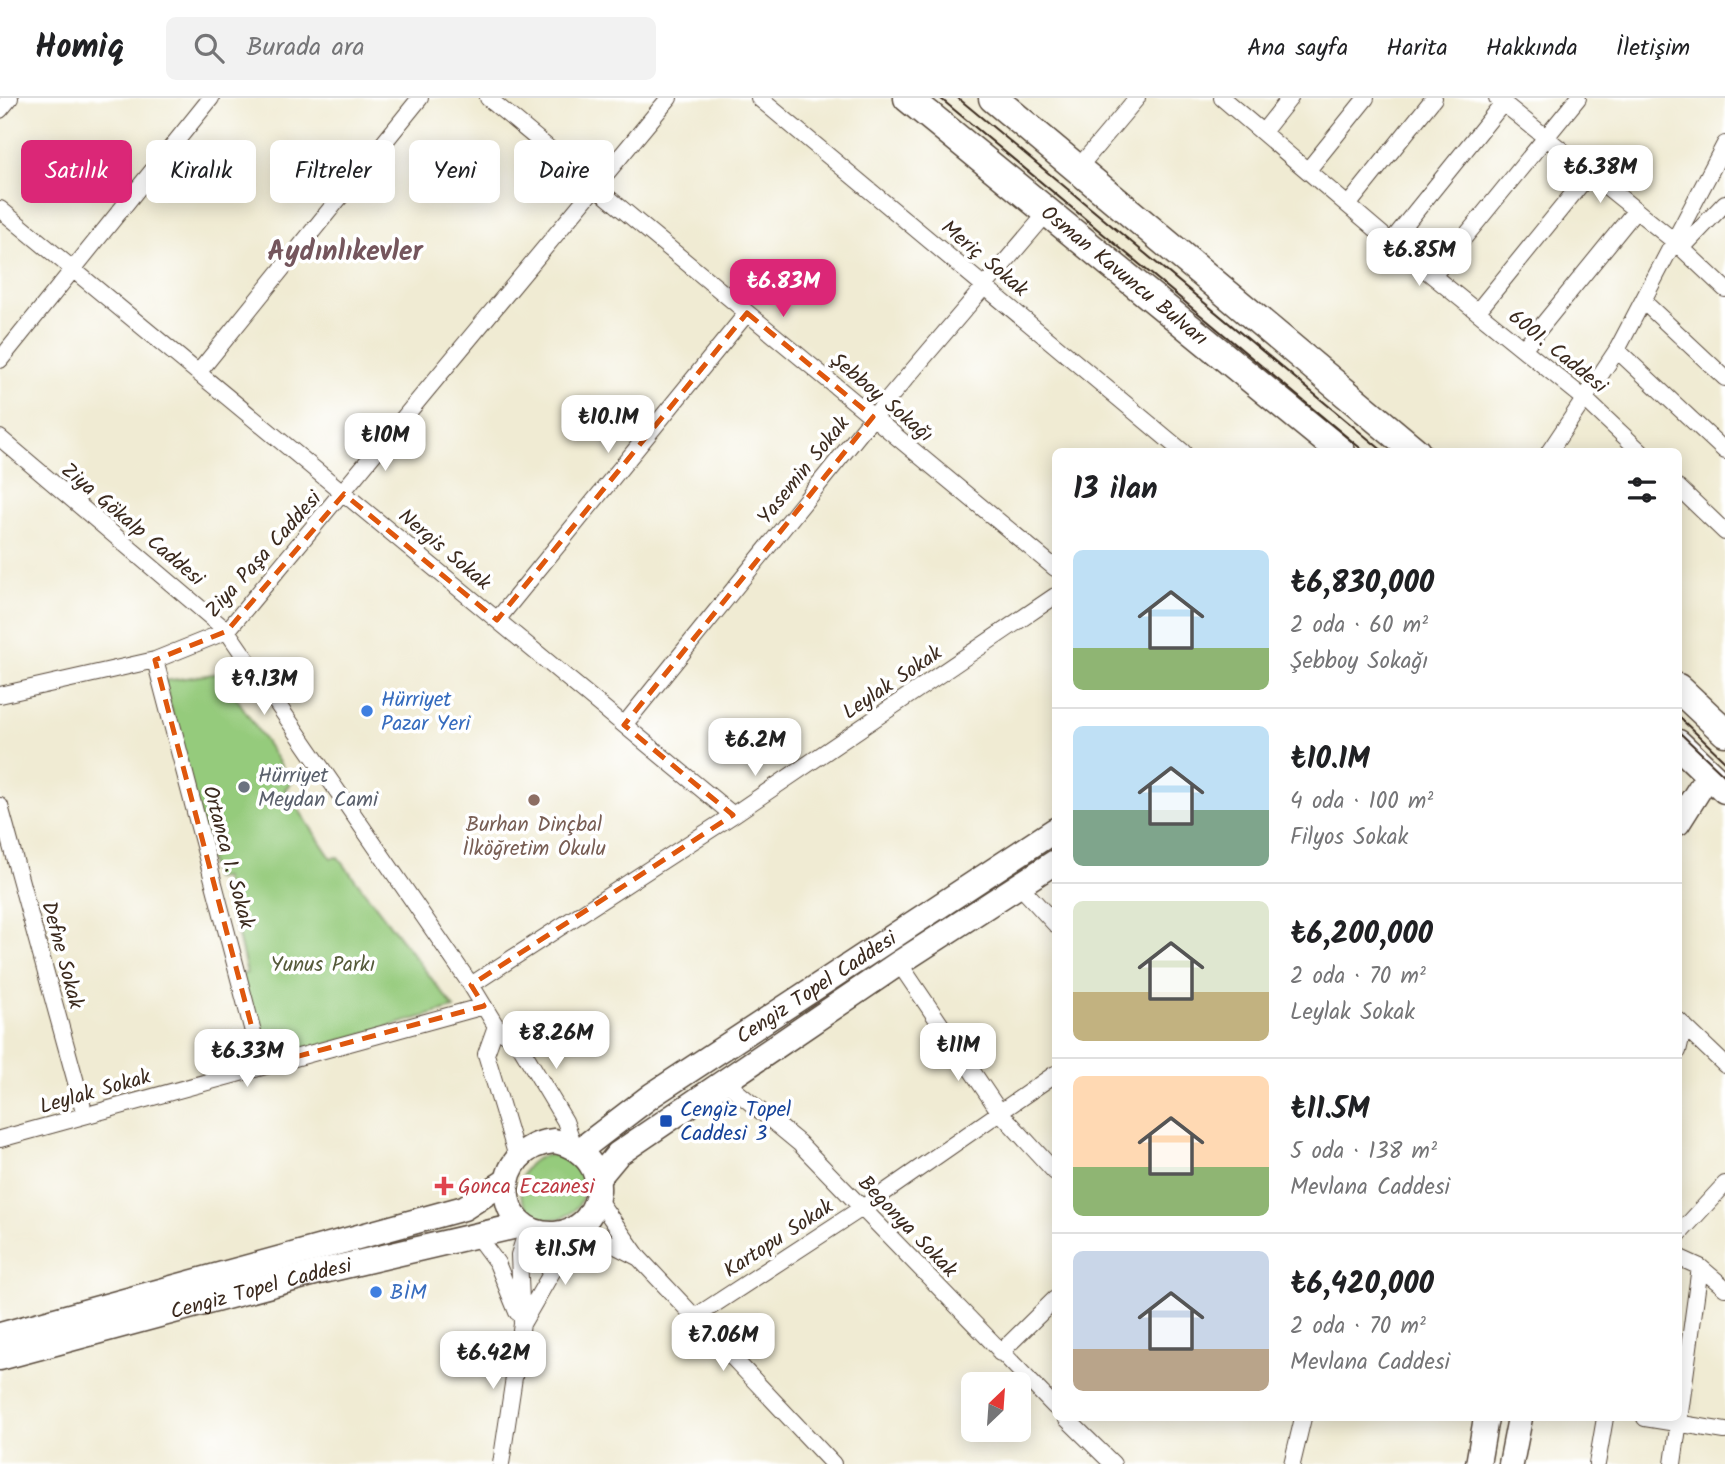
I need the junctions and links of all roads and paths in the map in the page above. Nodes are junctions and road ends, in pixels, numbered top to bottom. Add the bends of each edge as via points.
1 (10, 98) edge
2 (211, 98) edge
3 (419, 98) edge
4 (488, 98) edge
5 (669, 98) edge
6 (759, 98) edge
7 (908, 98) edge
8 (993, 98) edge
9 (1137, 98) edge
10 (1222, 98) edge
11 (1290, 98) edge
12 (1366, 98) edge
13 (1434, 98) edge
14 (1577, 98) edge
15 (1500, 101) edge
16 (0, 110) edge
17 (1263, 132) junction
18 (1545, 138) junction
19 (538, 140) edge
20 (1725, 144) edge
21 (614, 164) edge
22 (1078, 169) junction
23 (1308, 170) junction
24 (1590, 173) junction
25 (582, 203) edge
26 (614, 203) edge
27 (1725, 203) edge
28 (1349, 204) junction
29 (0, 209) edge
30 (1636, 210) junction
31 (1046, 214) junction
32 (1391, 242) junction
33 (1678, 245) junction
34 (72, 268) junction
35 (1433, 276) junction
36 (1724, 285) edge
37 (985, 286) junction
38 (1643, 301) junction
39 (1477, 312) junction
40 (747, 313) junction
41 (1523, 349) junction
42 (1617, 350) junction
43 (0, 360) edge
44 (198, 373) junction
45 (1725, 378) edge
46 (1586, 400) junction
47 (873, 417) junction
48 (0, 438) edge
49 (1178, 448) edge
50 (1336, 448) edge
51 (1411, 448) edge
52 (1551, 448) edge
53 (1637, 448) edge
54 (1725, 451) edge
55 (1682, 490) edge
56 (344, 494) junction
57 (1722, 523) edge
58 (1052, 566) edge
59 (1052, 598) edge
60 (497, 620) junction
61 (227, 631) junction
62 (155, 660) junction
63 (1682, 692) edge
64 (0, 695) edge
65 (624, 724) junction
66 (1725, 732) edge
67 (1682, 748) edge
68 (1717, 782) edge
69 (0, 806) edge
70 (733, 815) junction
71 (1682, 819) edge
72 (1052, 832) edge
73 (1052, 864) edge
74 (1020, 886) junction
75 (1052, 922) edge
76 (899, 963) junction
77 (471, 985) junction
78 (484, 1006) junction
79 (1682, 1024) edge
80 (496, 1026) junction
81 (1725, 1065) edge
82 (262, 1066) junction
83 (1052, 1076) edge
84 (724, 1081) junction
85 (999, 1111) junction
86 (85, 1115) junction
87 (0, 1139) edge
88 (577, 1148) junction
89 (517, 1157) junction
90 (1052, 1169) edge
91 (506, 1181) junction
92 (1725, 1184) edge
93 (597, 1188) junction
94 (862, 1208) junction
95 (524, 1228) junction
96 (572, 1229) junction
97 (1682, 1231) edge
98 (477, 1237) junction
99 (639, 1258) junction
100 (1682, 1259) edge
101 (1700, 1266) junction
102 (1725, 1288) edge
103 (1052, 1302) edge
104 (695, 1317) junction
105 (522, 1324) junction
106 (0, 1335) edge
107 (1000, 1353) junction
108 (0, 1358) edge
109 (1052, 1404) edge
110 (1682, 1407) edge
111 (1069, 1421) edge
112 (1301, 1421) edge
113 (1485, 1421) edge
114 (1519, 1421) edge
115 (1604, 1421) edge
116 (1666, 1421) edge
117 (1680, 1423) junction
118 (1725, 1431) edge
119 (828, 1462) edge
120 (501, 1464) edge
121 (1113, 1464) edge
122 (1292, 1464) edge
123 (1478, 1464) edge
124 (1511, 1464) edge
125 (1597, 1464) edge
126 (1674, 1464) edge

1 - 16 street
2 - 34 street
3 - 44 street
4 - 19 street, Şebboy Sokağı
5 - 21 street, Ziya Paşa Caddesi
6 - 37 street, Meriç Sokak
7 - 31 highway, Osman Kavuncu Bulvarı
8 - 22 highway
9 - 22 street
10 - 17 street, 6001. Caddesi
11 - 17 street
12 - 23 street
13 - 28 street
14 - 18 street
15 - 18 street
15 - 32 street
17 - 23 street, 6001. Caddesi
18 - 24 street
18 - 35 street
20 - 33 street
22 - 51 highway
23 - 28 street, 6001. Caddesi
24 - 30 street
24 - 39 street
25 - 56 street, Ziya Paşa Caddesi
26 - 40 street, Şebboy Sokağı
27 - 33 street
28 - 32 street, 6001. Caddesi
29 - 34 street, Nergis Sokak
30 - 33 street
30 - 41 street
31 - 37 street, Yasemin Sokak
31 - 50 highway, Osman Kavuncu Bulvarı
32 - 35 street, 6001. Caddesi
33 - 36 street
33 - 38 street
34 - 43 street
34 - 44 street, Nergis Sokak
35 - 39 street, 6001. Caddesi
37 - 47 street, Yasemin Sokak
37 - 49 street, Meriç Sokak
38 - 42 street
38 - 45 street
39 - 41 street, 6001. Caddesi
40 - 47 street, Şebboy Sokağı
40 - 60 street
41 - 46 street, 6001. Caddesi
42 - 46 street
42 - 54 street
44 - 56 street, Nergis Sokak
46 - 52 street
46 - 53 street, 6001. Caddesi
47 - 58 street, Şebboy Sokağı
47 - 65 street, Yasemin Sokak
48 - 61 street, Ziya Gökalp Caddesi
55 - 57 street
56 - 60 street, Nergis Sokak
56 - 61 street, Ziya Paşa Caddesi
59 - 70 street, Leylak Sokak
60 - 65 street, Nergis Sokak
61 - 62 street, Ziya Paşa Caddesi
61 - 77 street, Ziya Gökalp Caddesi
62 - 64 street, Ziya Paşa Caddesi
62 - 82 street, Ortanca 1. Sokak
63 - 66 highway
65 - 70 street, Nergis Sokak
67 - 68 highway
68 - 71 main road
69 - 86 street, Defne Sokak
70 - 77 street, Leylak Sokak
72 - 88 main road, Cengiz Topel Caddesi
73 - 74 main road, Cengiz Topel Caddesi
74 - 75 street
74 - 76 main road, Cengiz Topel Caddesi
76 - 84 main road, Cengiz Topel Caddesi
76 - 85 street
77 - 78 street, Ziya Gökalp Caddesi
78 - 80 street, Ziya Gökalp Caddesi
78 - 82 street, Leylak Sokak
79 - 81 street
80 - 88 street, Ziya Gökalp Caddesi via 519,1044
80 - 89 street via 486,1054
82 - 86 street, Leylak Sokak
83 - 85 street, Kartopu Sokak
84 - 93 main road, Cengiz Topel Caddesi via 618,1154
84 - 94 street, Begonya Sokak via 799,1143
85 - 90 street
85 - 94 street, Kartopu Sokak
86 - 87 street, Leylak Sokak
88 - 89 main road via 543,1142
88 - 93 main road via 590,1159
89 - 91 main road
91 - 95 main road via 510,1207
91 - 106 main road, Cengiz Topel Caddesi via 464,1208
92 - 97 street
93 - 96 main road via 588,1218
93 - 99 street
94 - 104 street, Kartopu Sokak
94 - 107 street, Begonya Sokak
95 - 96 main road via 551,1234
95 - 98 main road, Cengiz Topel Caddesi
95 - 105 street via 519,1255
96 - 99 street
96 - 105 street
98 - 105 street via 497,1263
98 - 108 main road, Cengiz Topel Caddesi via 319,1272
99 - 104 street
100 - 101 street
101 - 102 street
101 - 110 street
103 - 107 street
104 - 119 street
105 - 120 street
107 - 109 street, Begonya Sokak
111 - 121 street
112 - 122 street
113 - 123 main road
114 - 124 main road
115 - 125 street
116 - 117 street
117 - 118 street
117 - 126 street

